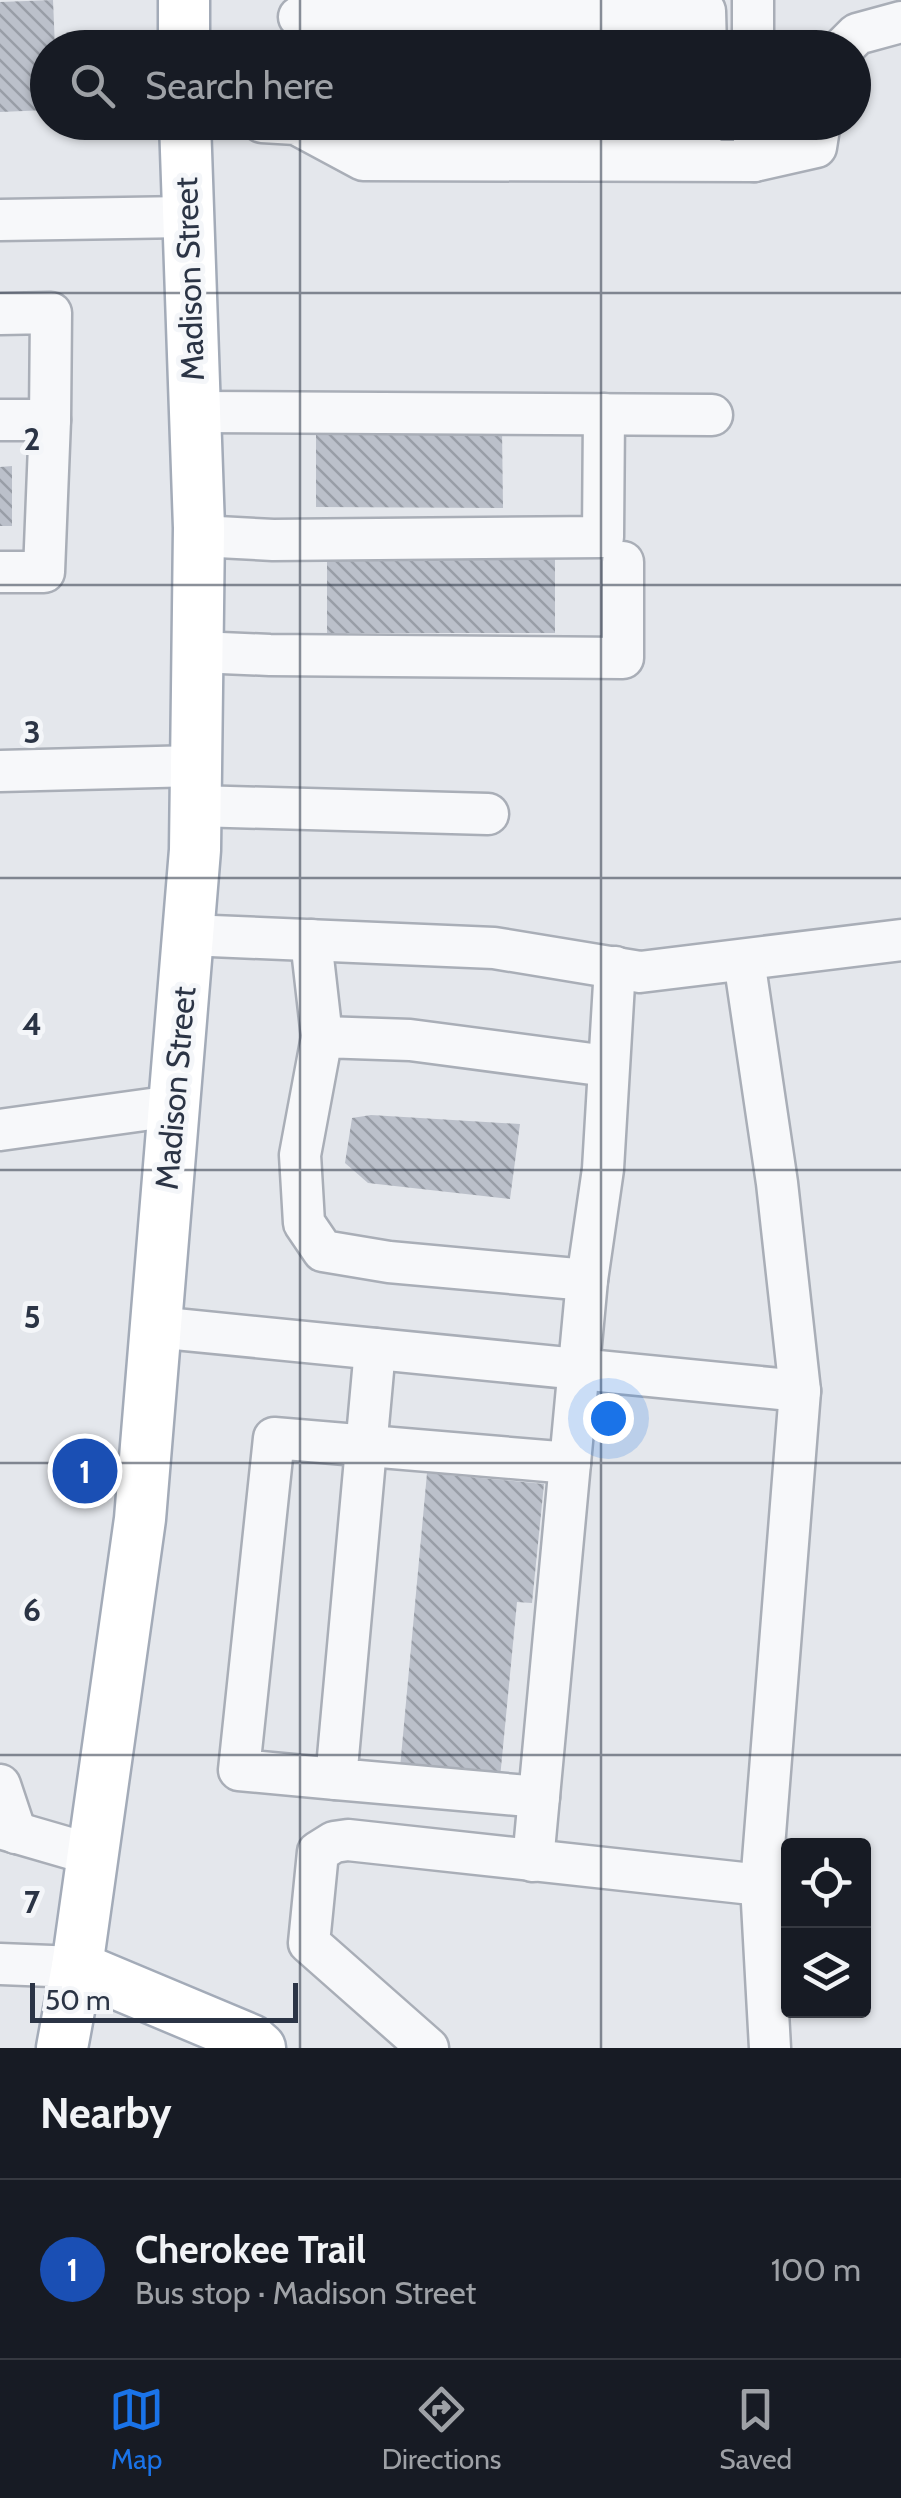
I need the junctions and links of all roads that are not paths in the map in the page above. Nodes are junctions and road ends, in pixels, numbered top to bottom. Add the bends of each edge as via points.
1 (184, 0) edge
2 (753, 0) edge
3 (509, 20) edge
4 (300, 22) edge
5 (901, 22) edge
6 (184, 30) edge
7 (706, 30) edge
8 (753, 30) edge
9 (871, 30) edge
10 (185, 140) edge
11 (326, 140) edge
12 (650, 140) edge
13 (817, 140) edge
14 (754, 142) edge
15 (186, 217) junction
16 (0, 220) edge
17 (0, 314) edge
18 (194, 412) junction
19 (604, 414) junction
20 (712, 415) dead end
21 (0, 420) edge
22 (50, 420) junction
23 (199, 536) junction
24 (613, 550) junction
25 (0, 572) edge
26 (198, 652) junction
27 (0, 771) edge
28 (195, 786) junction
29 (488, 814) dead end
30 (188, 935) junction
31 (311, 940) junction
32 (901, 940) edge
33 (744, 960) junction
34 (615, 967) junction
35 (322, 1036) junction
36 (607, 1066) junction
37 (173, 1106) junction
38 (0, 1130) edge
39 (586, 1280) junction
40 (155, 1327) junction
41 (375, 1349) junction
42 (578, 1369) junction
43 (800, 1391) junction
44 (368, 1445) junction
45 (570, 1464) junction
46 (336, 1779) junction
47 (0, 1785) edge
48 (539, 1796) junction
49 (8, 1830) edge
50 (93, 1855) junction
51 (533, 1860) junction
52 (761, 1885) junction
53 (0, 1964) edge
54 (77, 1967) junction
55 (62, 2048) edge
56 (260, 2048) edge
57 (428, 2048) edge
58 (770, 2048) edge

1 - 6 main road
2 - 8 street
3 - 4 street
3 - 7 street via 706,11
5 - 9 street
10 - 15 main road, Madison Street
11 - 12 street via 363,160
13 - 14 street via 816,147
15 - 16 street
15 - 18 main road, Madison Street
17 - 22 street via 51,314
18 - 19 street
18 - 23 main road, Madison Street
19 - 20 street
19 - 24 street
21 - 22 street
22 - 25 street via 44,572
23 - 24 street
23 - 26 main road, Madison Street
24 - 26 street via 623,658
26 - 28 main road, Madison Street
27 - 28 street
28 - 29 street
28 - 30 main road, Madison Street
30 - 31 street
30 - 37 main road, Madison Street
31 - 34 street via 494,948
31 - 35 street
32 - 33 street
33 - 34 street via 640,972
33 - 43 street
34 - 36 street
35 - 36 street via 410,1040
35 - 39 street via 300,1155 304,1222 323,1251
36 - 39 street via 603,1169
37 - 38 street
37 - 40 main road, Madison Street
39 - 42 street
40 - 41 street
40 - 50 main road, Madison Street via 140,1519
41 - 42 street
41 - 44 street
42 - 43 street
42 - 45 street
43 - 52 street
44 - 45 street
44 - 46 street
44 - 46 street via 274,1438 239,1770
45 - 48 street
46 - 48 street
47 - 49 street
48 - 51 street
49 - 50 street
50 - 54 main road, Madison Street
51 - 52 street
51 - 57 street via 348,1840 318,1852 310,1943
52 - 58 street
53 - 54 street
54 - 55 main road, Madison Street
54 - 56 main road

